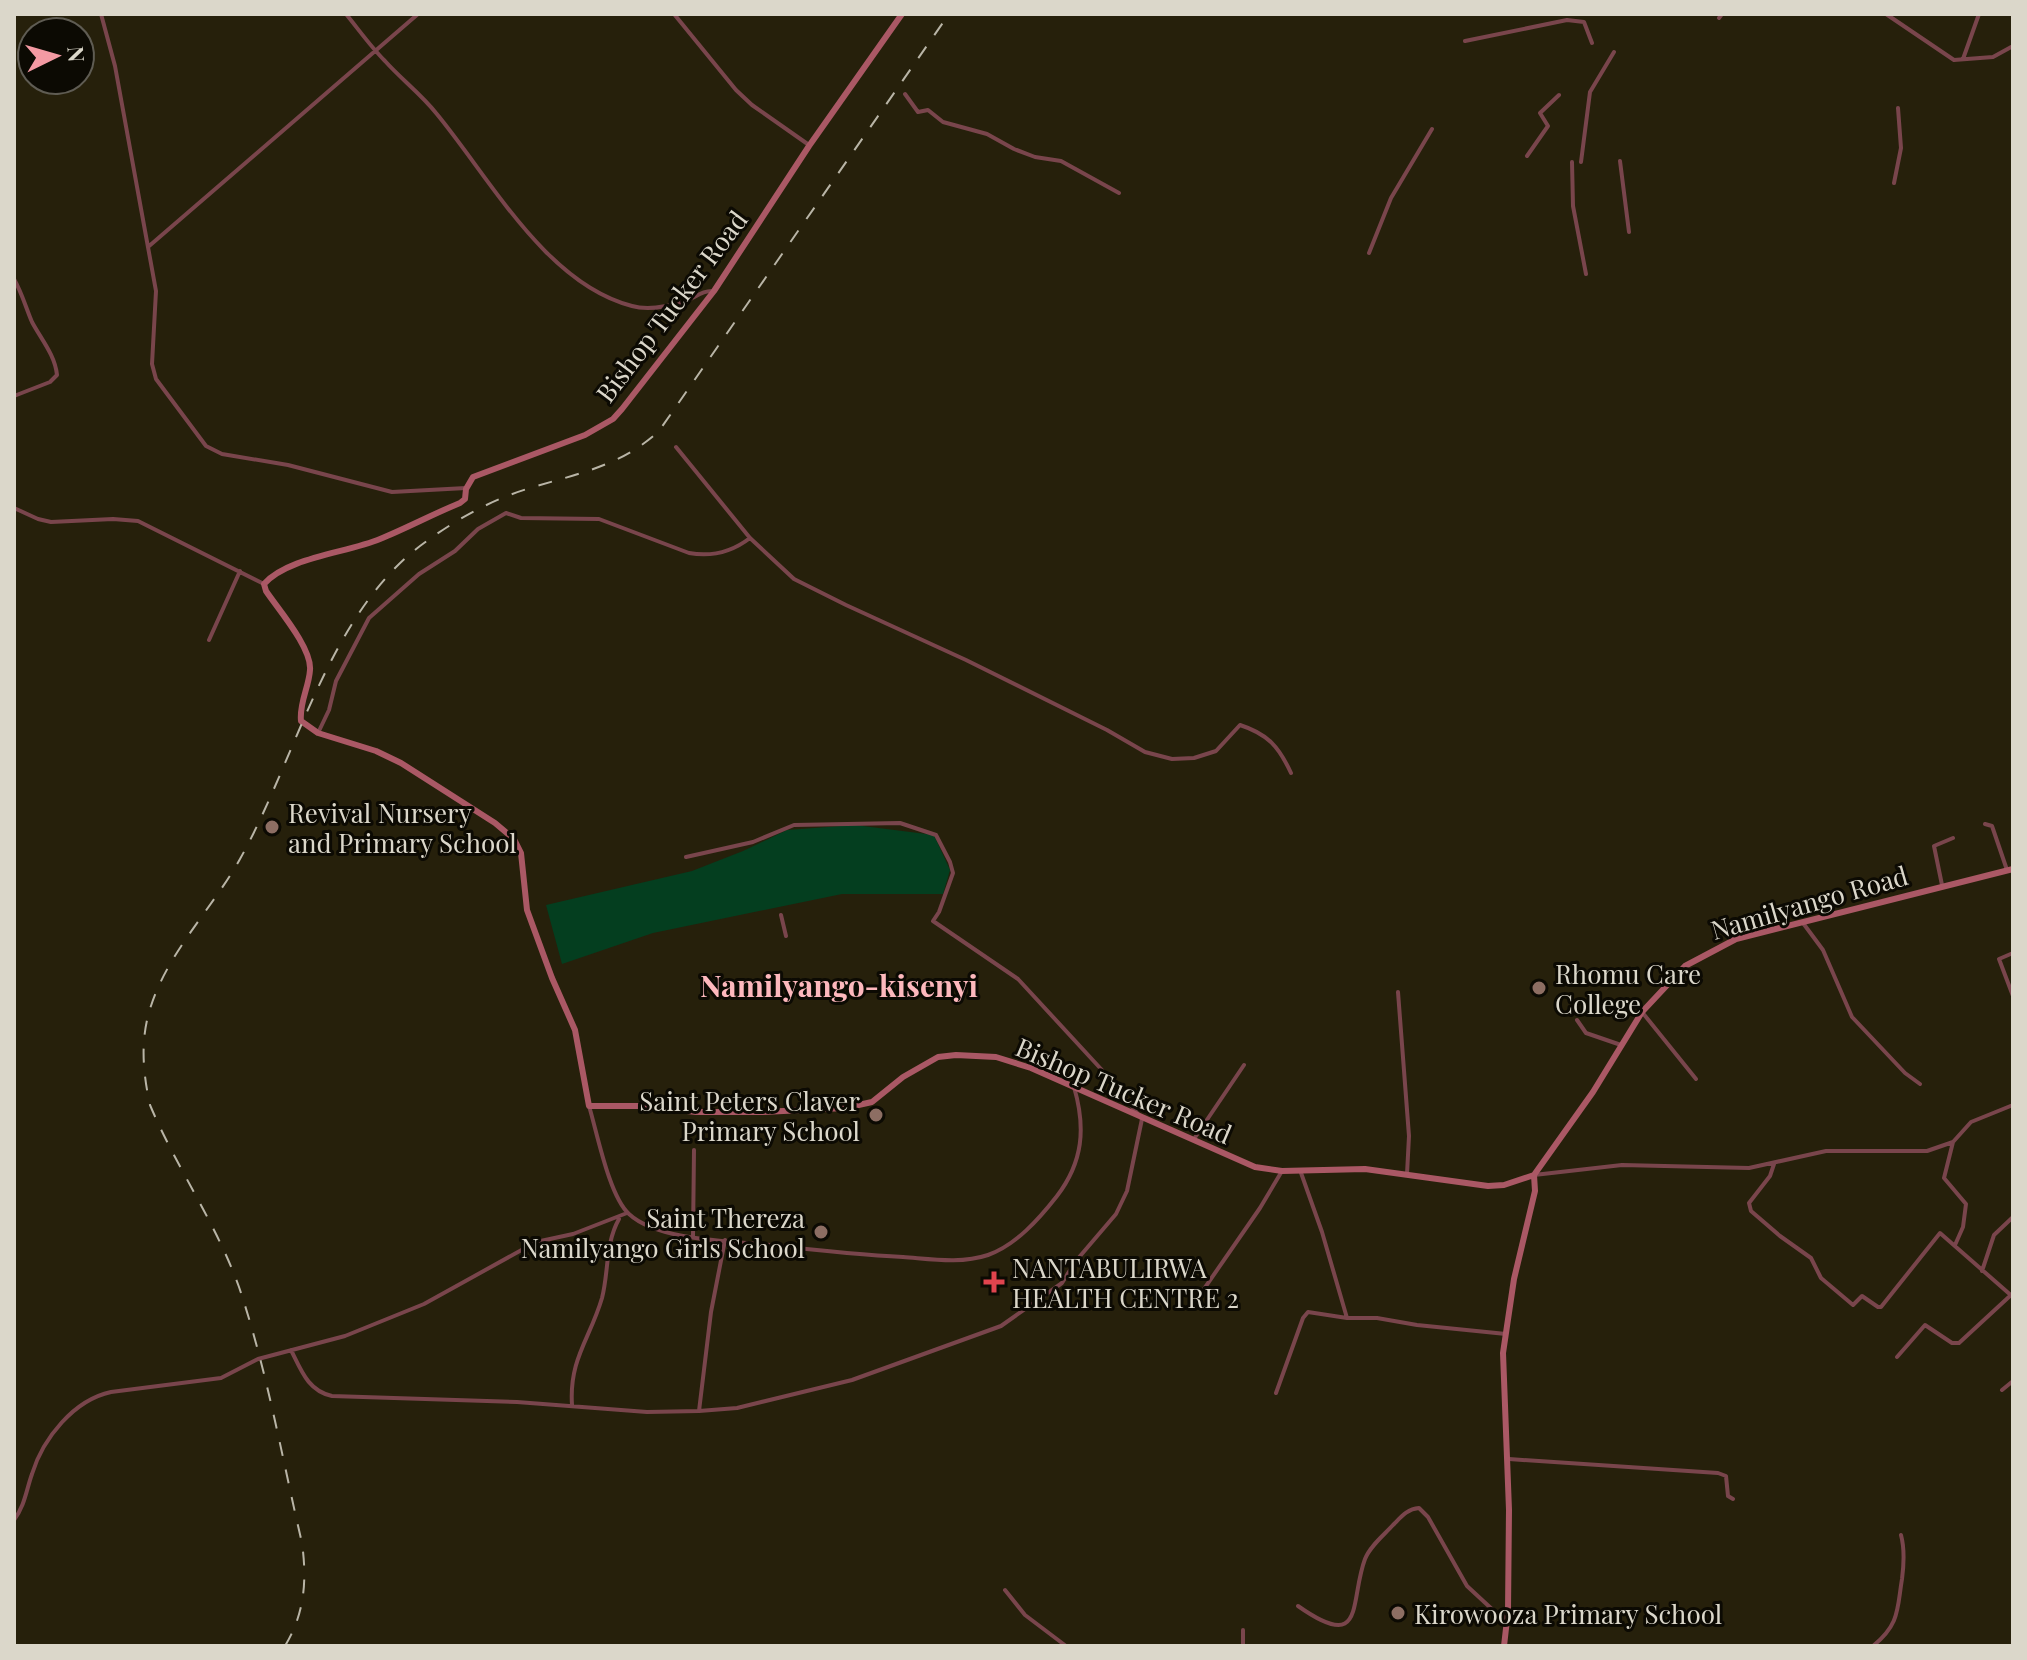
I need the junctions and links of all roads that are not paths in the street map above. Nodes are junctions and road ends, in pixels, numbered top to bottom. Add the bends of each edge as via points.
1 (101, 14) edge
2 (346, 14) edge
3 (418, 14) edge
4 (674, 14) edge
5 (902, 14) edge
6 (1886, 14) edge
7 (1979, 14) edge
8 (1465, 41) dead end
9 (1592, 43) dead end
10 (2013, 46) edge
11 (375, 50) junction
12 (1614, 52) dead end
13 (1963, 59) junction
14 (905, 94) dead end
15 (1559, 95) dead end
16 (1898, 108) dead end
17 (1432, 129) dead end
18 (809, 146) junction
19 (1527, 156) dead end
20 (1620, 161) dead end
21 (1572, 162) dead end
22 (1581, 162) dead end
23 (1894, 183) dead end
24 (1119, 193) dead end
25 (14, 225) edge
26 (1629, 232) dead end
27 (14, 240) edge
28 (148, 247) junction
29 (1369, 253) dead end
30 (1586, 274) dead end
31 (14, 279) edge
32 (714, 291) junction
33 (14, 396) edge
34 (676, 447) dead end
35 (466, 489) junction
36 (14, 508) edge
37 (750, 538) junction
38 (240, 571) junction
39 (264, 584) junction
40 (209, 640) dead end
41 (318, 733) junction
42 (1291, 773) dead end
43 (1985, 824) dead end
44 (1953, 838) dead end
45 (686, 857) dead end
46 (2010, 869) edge
47 (1942, 885) junction
48 (781, 915) dead end
49 (1802, 921) junction
50 (786, 936) dead end
51 (2013, 953) edge
52 (1398, 992) dead end
53 (2013, 996) edge
54 (1642, 1012) junction
55 (1577, 1020) dead end
56 (1621, 1045) junction
57 (1244, 1065) dead end
58 (1696, 1079) dead end
59 (1920, 1084) dead end
60 (1074, 1087) junction
61 (2013, 1105) edge
62 (589, 1106) junction
63 (1142, 1119) junction
64 (1193, 1141) junction
65 (1953, 1142) junction
66 (694, 1150) dead end
67 (1775, 1163) junction
68 (1300, 1170) junction
69 (1282, 1171) junction
70 (1407, 1174) junction
71 (1534, 1175) junction
72 (627, 1213) junction
73 (620, 1217) junction
74 (2013, 1217) edge
75 (693, 1236) junction
76 (725, 1240) junction
77 (1955, 1245) junction
78 (1982, 1271) junction
79 (2012, 1296) edge
80 (1197, 1299) dead end
81 (1347, 1318) junction
82 (1506, 1334) junction
83 (291, 1350) junction
84 (1897, 1357) dead end
85 (2013, 1381) edge
86 (2002, 1390) dead end
87 (1276, 1393) dead end
88 (572, 1406) junction
89 (699, 1411) junction
90 (1509, 1459) junction
91 (1733, 1499) dead end
92 (14, 1520) edge
93 (1901, 1535) dead end
94 (1005, 1590) dead end
95 (1298, 1606) dead end
96 (1507, 1623) junction
97 (1243, 1630) dead end
98 (1066, 1646) edge
99 (1243, 1646) edge
100 (1504, 1646) edge
101 (1873, 1646) edge

1 - 28 street
2 - 11 street
3 - 11 street
4 - 18 street via 736,90
5 - 18 main road, Bishop Tucker Road
6 - 13 street via 1954,60
7 - 13 street
8 - 9 street via 1567,20 1584,22
10 - 13 street via 1993,57
11 - 28 street
11 - 32 street via 435,112 505,206 588,289 649,308
12 - 22 street via 1590,92
14 - 24 street via 918,112 928,110 943,122 987,134 1035,157 1061,161
15 - 19 street via 1539,114 1548,126
16 - 23 street via 1901,148
17 - 29 street via 1391,198
18 - 32 main road, Bishop Tucker Road
20 - 26 street
21 - 30 street via 1574,216
25 - 27 street
28 - 35 street via 156,291 156,379 206,446 392,492
31 - 33 street via 57,375
32 - 35 main road, Bishop Tucker Road via 613,419 585,435 473,477
34 - 37 street
35 - 39 main road, Bishop Tucker Road via 460,503 379,540 287,568
36 - 38 street via 51,522 138,521
37 - 41 street via 738,547 703,555 599,519 521,518 506,513 419,574 369,618 336,681
37 - 42 street via 794,579 1145,752 1194,758 1216,751 1240,725 1280,749
38 - 39 street
38 - 40 street
39 - 41 main road via 309,658 300,715
41 - 62 main road via 401,763 505,830 519,846 527,910 575,1030
43 - 46 street via 1992,826
44 - 47 street via 1934,846
45 - 63 street via 753,842 794,825 897,822 933,833 953,873 933,921 1018,979
46 - 47 main road, Namilyango Road
47 - 49 main road, Namilyango Road
48 - 50 street
49 - 54 main road, Namilyango Road via 1705,953 1680,969
49 - 59 street via 1823,950 1852,1017
51 - 53 street via 1999,959
52 - 70 street
54 - 56 main road, Namilyango Road
54 - 58 street
55 - 56 street via 1586,1033
56 - 71 main road, Namilyango Road
57 - 64 street
60 - 62 main road, Bishop Tucker Road via 996,1057 956,1055 921,1065 881,1096 855,1107 763,1112
60 - 63 main road, Bishop Tucker Road
60 - 76 street via 1080,1116 1078,1160 1041,1217 1000,1249 969,1259 941,1260
61 - 65 street via 1971,1122
62 - 72 street via 604,1161
63 - 64 main road, Bishop Tucker Road
63 - 89 street via 1127,1191 1116,1214 1062,1283 1001,1326 852,1380 737,1408
64 - 69 main road, Bishop Tucker Road via 1255,1167
65 - 67 street via 1903,1153 1826,1151
65 - 77 street via 1944,1178 1966,1204
66 - 75 street
67 - 71 street via 1734,1168 1622,1165
67 - 77 street via 1749,1207 1809,1255 1821,1278 1853,1305 1862,1296 1881,1307 1938,1233
68 - 69 main road, Bishop Tucker Road
68 - 70 main road, Bishop Tucker Road
68 - 81 street
69 - 80 street
70 - 71 main road, Bishop Tucker Road via 1488,1186
71 - 82 main road
72 - 73 street
72 - 75 street via 648,1225
73 - 83 street via 536,1242 424,1304 345,1336
73 - 88 street via 610,1234 603,1294 575,1363
74 - 78 street via 1990,1241
75 - 76 street
76 - 89 street
77 - 78 street
78 - 79 street
79 - 84 street via 1959,1343 1925,1325
81 - 82 street
81 - 87 street via 1305,1314
82 - 90 main road
83 - 88 street via 308,1382 325,1394
83 - 92 street via 221,1378 111,1392 85,1402 50,1439
85 - 86 street
88 - 89 street
90 - 91 street via 1718,1473 1726,1476
90 - 96 main road
93 - 101 street via 1901,1601 1889,1630
94 - 98 street via 1025,1615
95 - 96 street via 1327,1624 1350,1620 1369,1551 1404,1515 1419,1508 1467,1586
96 - 100 main road
97 - 99 street

